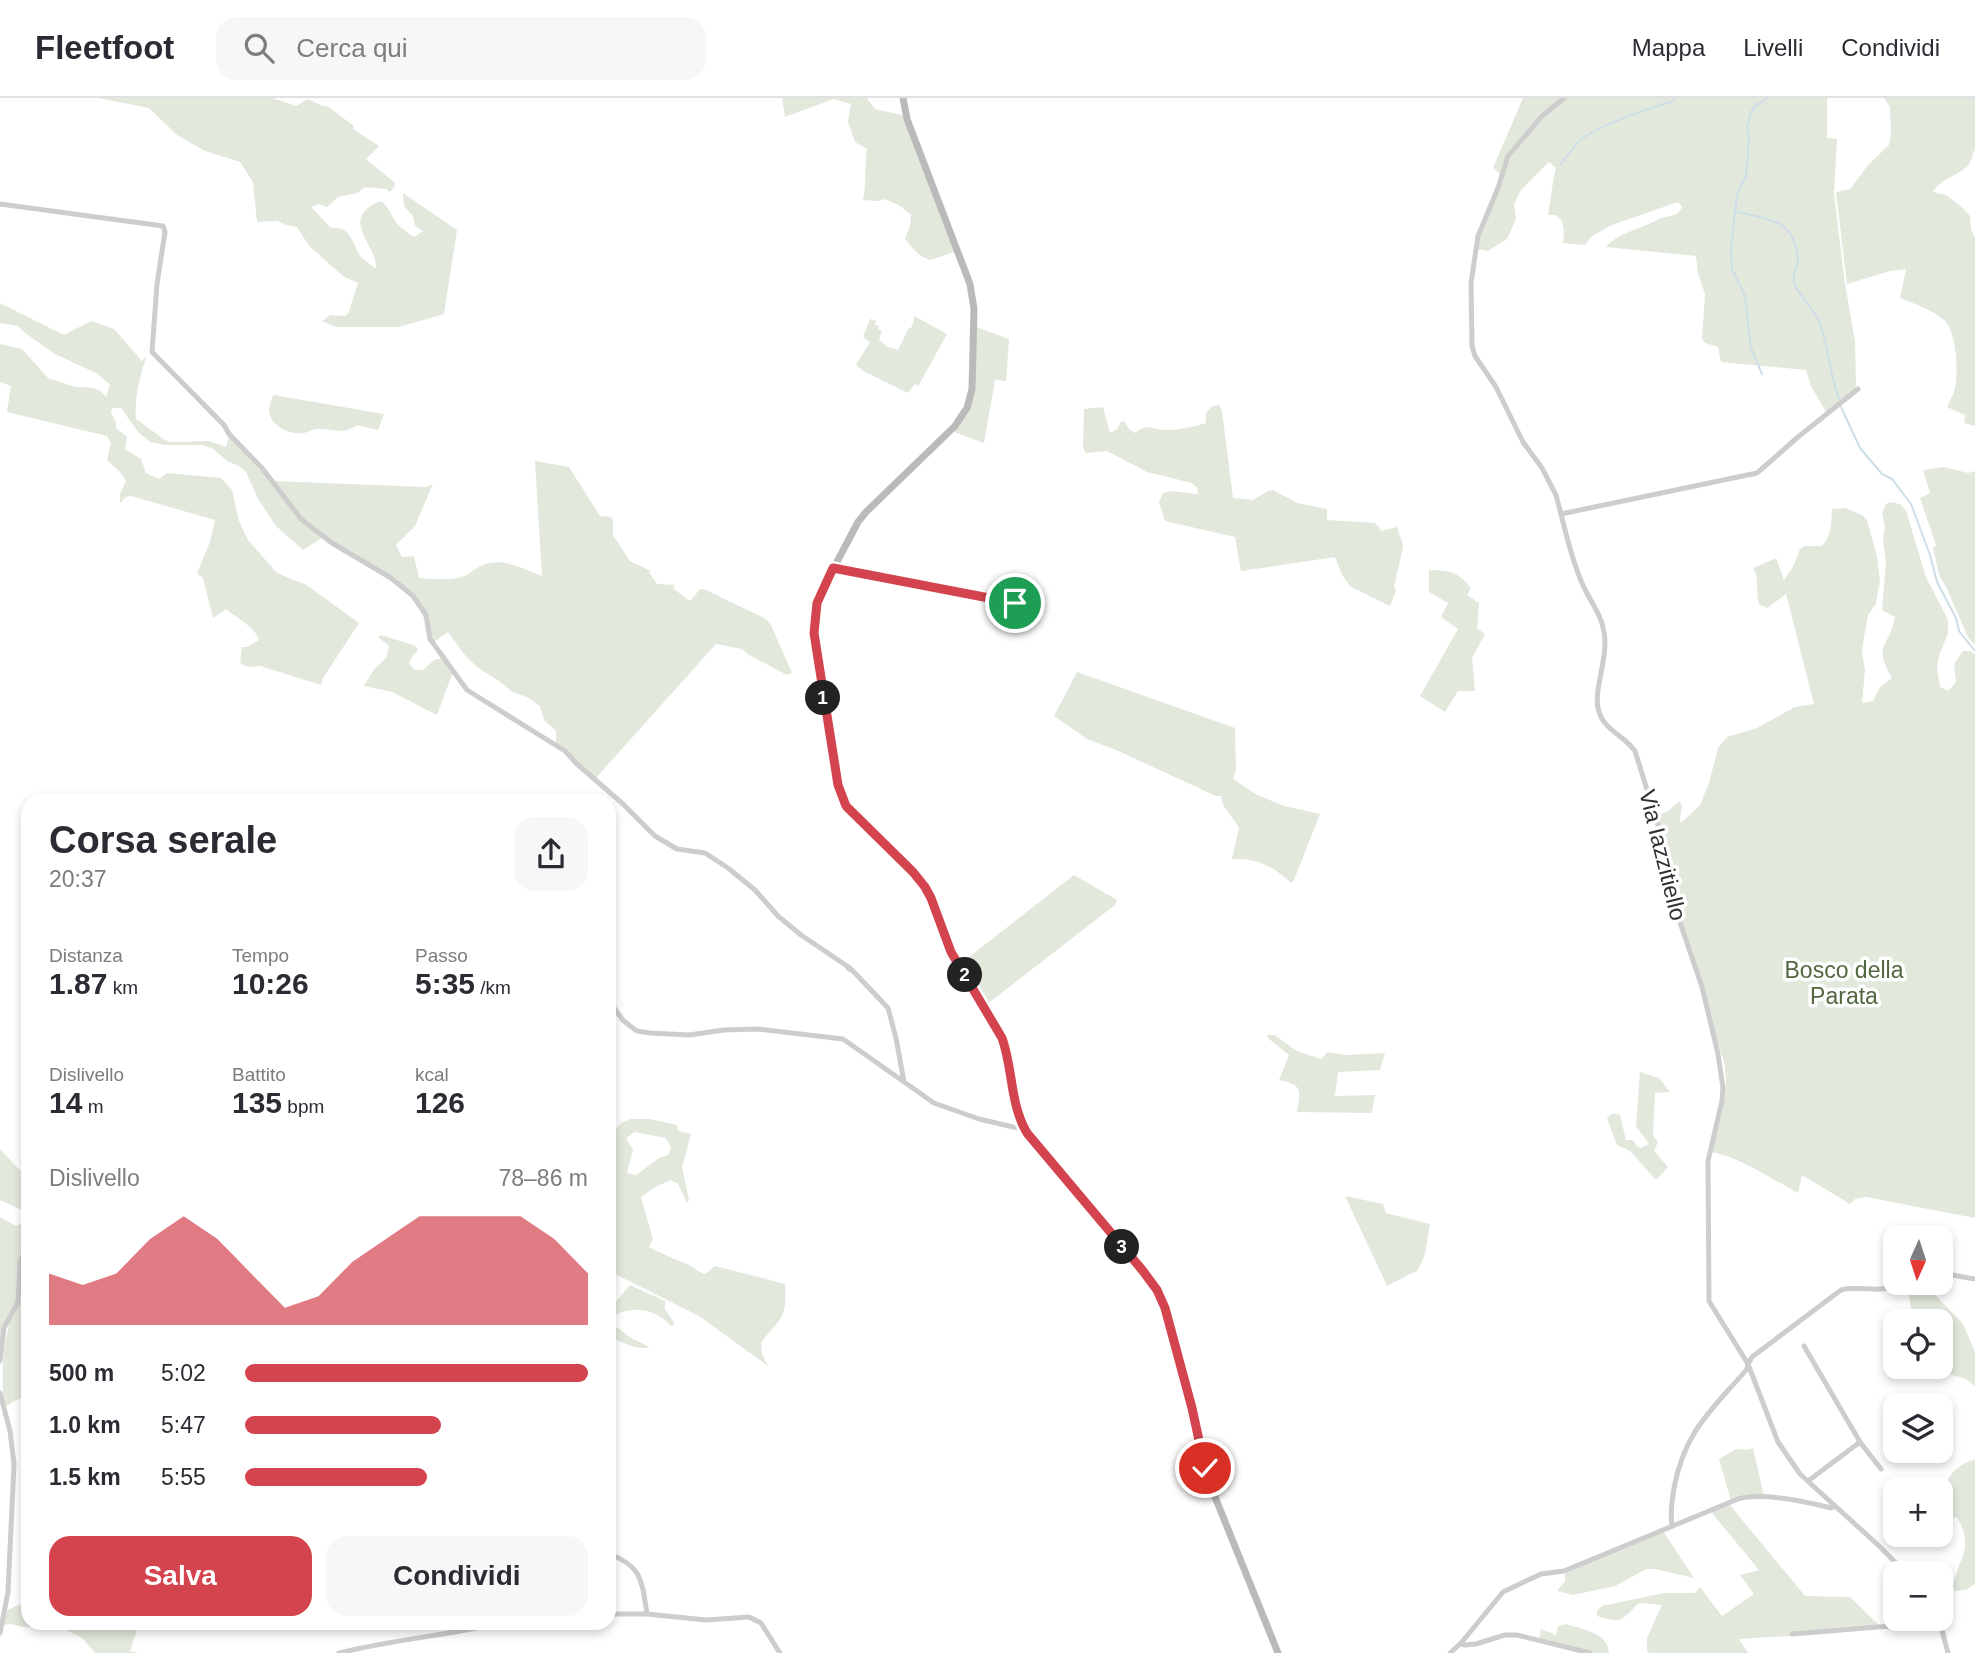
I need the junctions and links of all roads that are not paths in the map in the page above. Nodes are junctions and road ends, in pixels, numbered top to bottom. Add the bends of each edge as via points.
1 (903, 98) edge
2 (1564, 98) edge
3 (0, 204) edge
4 (1858, 389) dead end
5 (1561, 514) junction
6 (833, 568) junction
7 (1029, 589) dead end
8 (612, 794) edge
9 (616, 798) edge
10 (616, 1011) edge
11 (904, 1082) junction
12 (1024, 1128) junction
13 (21, 1259) edge
14 (1953, 1275) edge
15 (1975, 1279) edge
16 (1883, 1290) edge
17 (1804, 1346) dead end
18 (0, 1361) edge
19 (1748, 1364) junction
20 (0, 1394) edge
21 (1860, 1442) junction
22 (1881, 1469) dead end
23 (1808, 1481) junction
24 (1835, 1506) junction
25 (1672, 1525) junction
26 (616, 1557) edge
27 (1894, 1561) edge
28 (616, 1614) edge
29 (647, 1614) junction
30 (1883, 1625) edge
31 (467, 1630) edge
32 (1943, 1631) edge
33 (0, 1633) edge
34 (1793, 1634) dead end
35 (1461, 1643) junction
36 (339, 1653) edge
37 (780, 1653) edge
38 (1278, 1653) edge
39 (1450, 1653) edge
40 (1590, 1653) edge
41 (1948, 1653) edge

1 - 6 main road via 906,119 971,284 971,398 962,417 940,442 862,517
2 - 5 street, Via Iazzitiello via 1508,156 1474,249 1471,283 1475,356 1542,468
3 - 8 street via 163,226 152,352 224,425 296,514 413,596 426,615 430,639 467,690 565,751
4 - 5 street via 1757,473
5 - 19 street, Via Iazzitiello via 1577,572 1604,629 1606,652 1598,711 1608,728 1634,751 1665,846 1672,899 1702,987 1718,1054 1723,1088 1708,1161 1708,1293
6 - 7 street via 1015,603
6 - 12 main road via 817,603 814,633 841,796 857,818 913,872 931,898 951,952 1002,1038
9 - 11 street via 663,842 705,853 728,868 778,916 880,998 894,1024
10 - 11 street via 630,1026 650,1033 689,1035 758,1028 843,1039
11 - 12 street via 946,1108
12 - 38 main road via 1160,1294 1209,1482
13 - 18 street via 18,1302 5,1328
14 - 15 street
16 - 19 street via 1841,1290 1765,1346
17 - 21 street
19 - 23 street, Via Iazzitiello via 1778,1442
19 - 25 street via 1694,1432 1677,1475
20 - 33 street via 14,1464 8,1592
21 - 22 street
21 - 23 street
23 - 24 street, Via Iazzitiello
24 - 25 street via 1746,1497
24 - 27 street, Via Iazzitiello
25 - 35 street via 1510,1588
26 - 29 street via 637,1573
28 - 29 street
29 - 37 street via 753,1619 761,1623
30 - 34 street
31 - 36 street
32 - 41 street
35 - 39 street
35 - 40 street via 1517,1635

